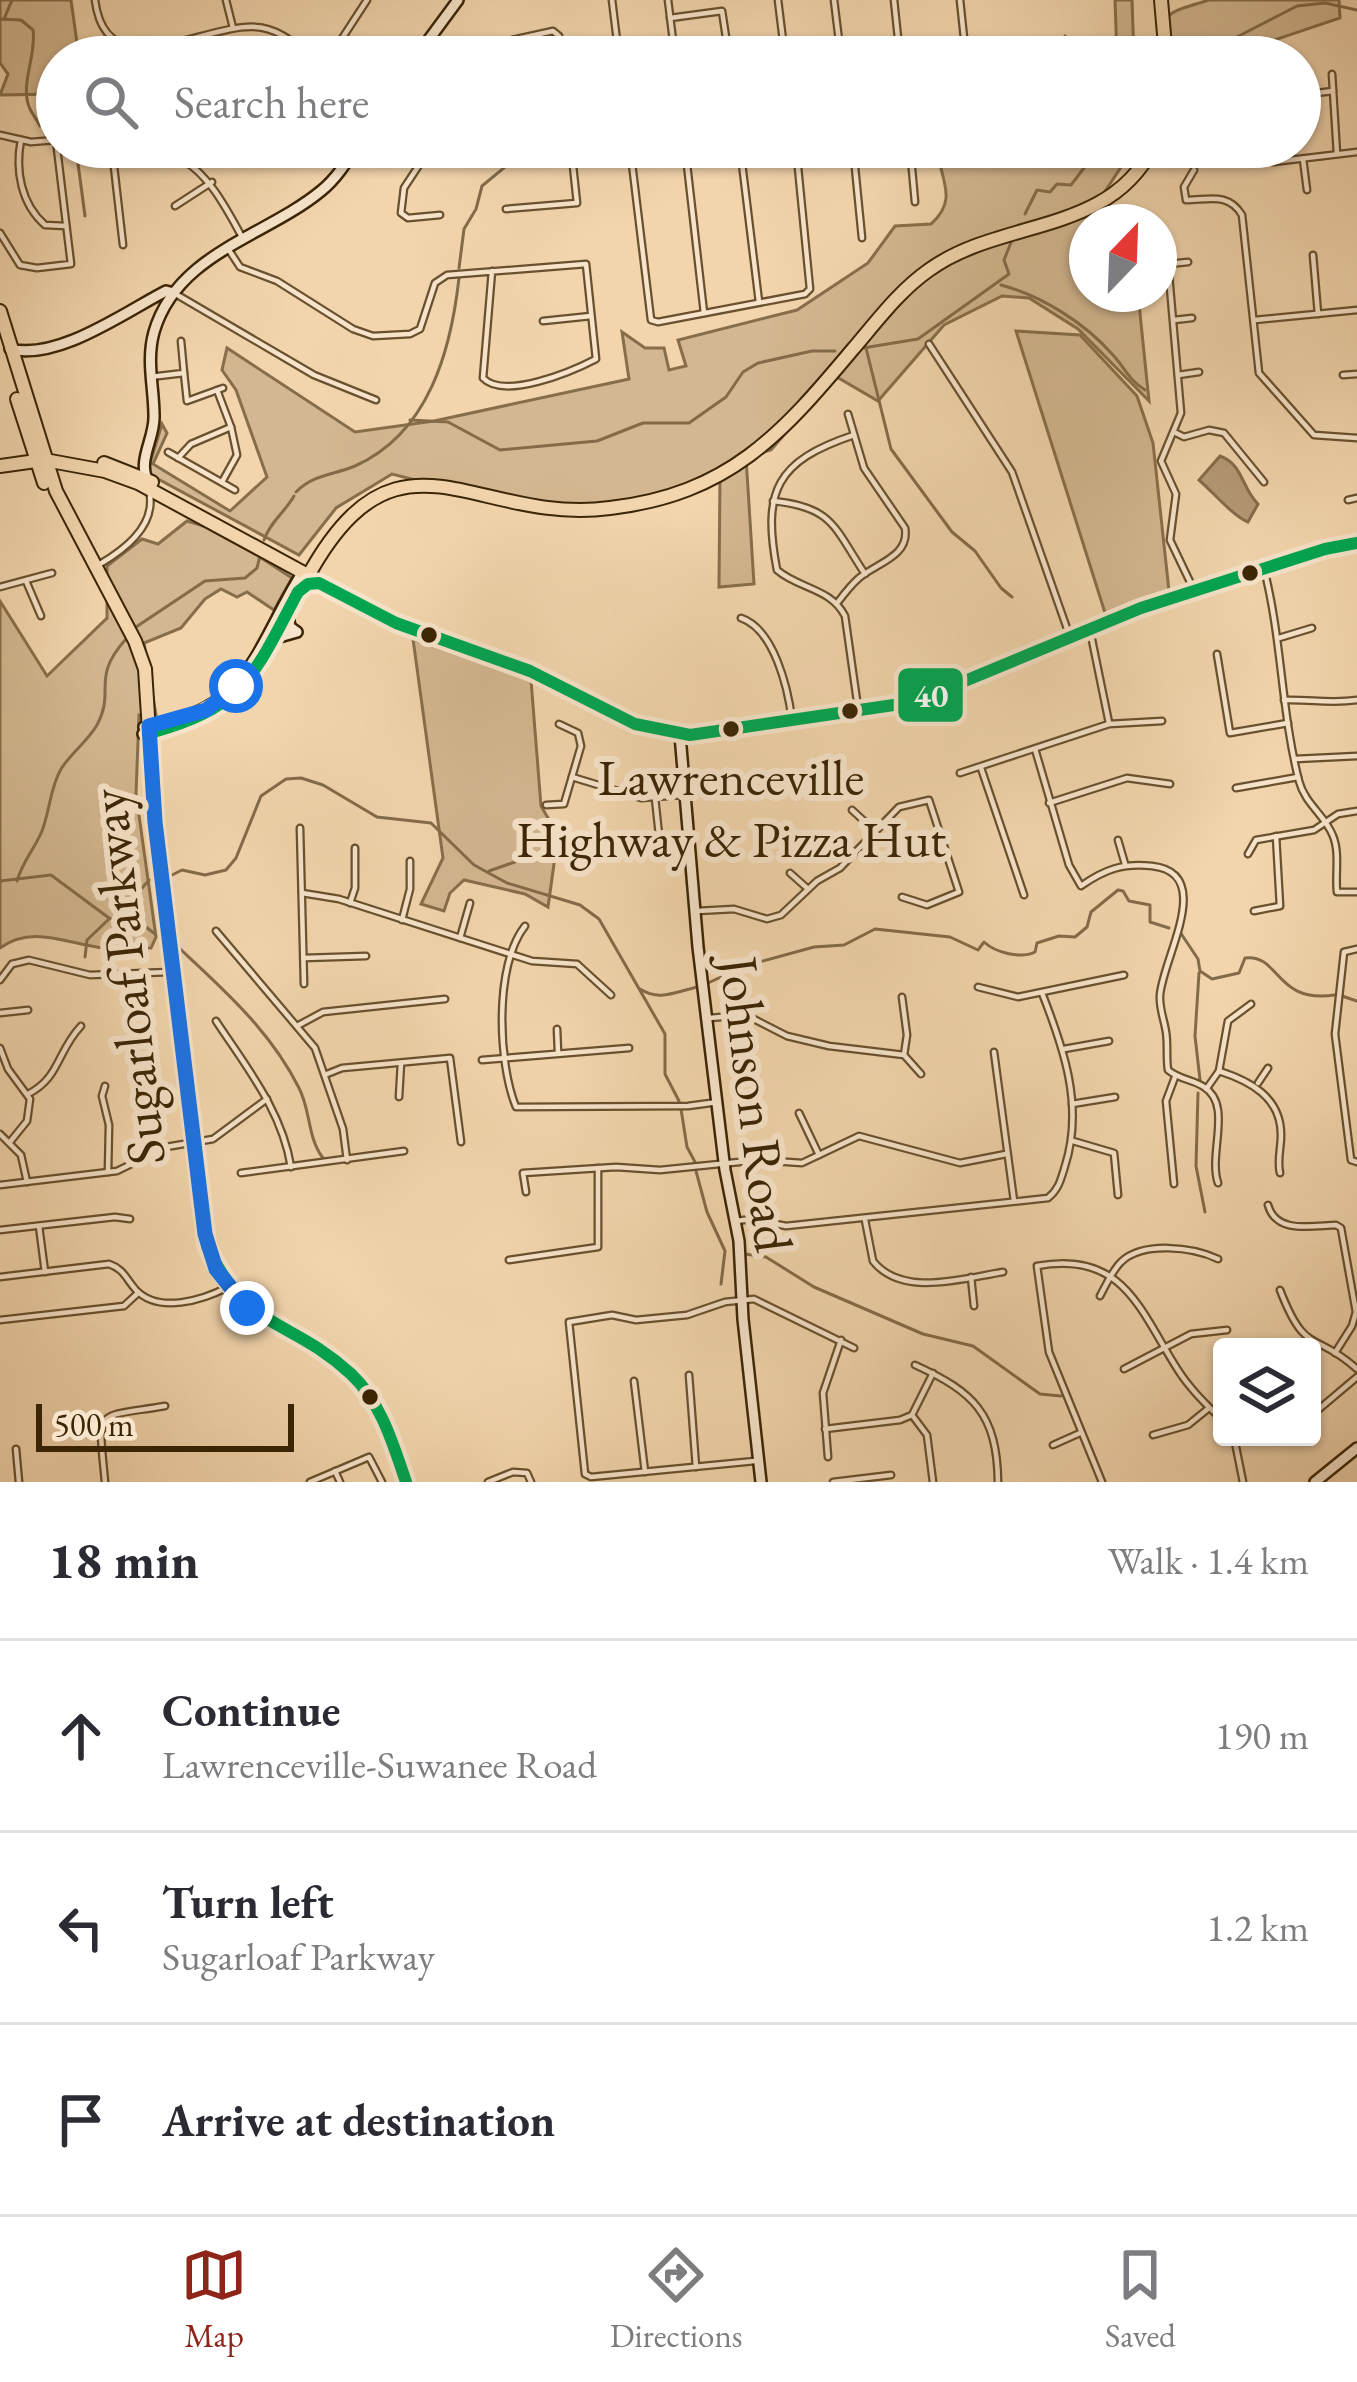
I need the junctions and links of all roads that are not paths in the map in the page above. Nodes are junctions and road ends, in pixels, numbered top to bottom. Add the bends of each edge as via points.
1 (95, 0) edge
2 (226, 0) edge
3 (352, 0) edge
4 (367, 0) edge
5 (458, 0) edge
6 (612, 0) edge
7 (668, 0) edge
8 (778, 0) edge
9 (835, 0) edge
10 (894, 0) edge
11 (960, 0) edge
12 (1165, 0) edge
13 (362, 7) junction
14 (670, 18) junction
15 (233, 28) junction
16 (112, 36) edge
17 (203, 36) edge
18 (281, 36) edge
19 (343, 36) edge
20 (431, 36) edge
21 (528, 36) edge
22 (559, 36) edge
23 (616, 36) edge
24 (672, 36) edge
25 (726, 36) edge
26 (782, 36) edge
27 (839, 36) edge
28 (898, 36) edge
29 (964, 36) edge
30 (1169, 36) edge
31 (1332, 74) dead end
32 (1333, 91) junction
33 (1321, 92) edge
34 (0, 135) edge
35 (21, 140) junction
36 (36, 140) edge
37 (1357, 152) edge
38 (1337, 154) junction
39 (1321, 156) edge
40 (59, 168) edge
41 (114, 168) edge
42 (191, 168) edge
43 (339, 168) edge
44 (417, 168) edge
45 (574, 168) edge
46 (633, 168) edge
47 (687, 168) edge
48 (743, 168) edge
49 (798, 168) edge
50 (855, 168) edge
51 (912, 168) edge
52 (1138, 168) edge
53 (1304, 168) edge
54 (1194, 170) dead end
55 (212, 182) junction
56 (1306, 190) dead end
57 (915, 202) dead end
58 (175, 206) dead end
59 (506, 209) dead end
60 (440, 215) dead end
61 (66, 226) junction
62 (0, 233) edge
63 (243, 238) junction
64 (862, 238) dead end
65 (123, 245) dead end
66 (226, 247) junction
67 (1313, 255) dead end
68 (1188, 262) dead end
69 (492, 271) junction
70 (174, 292) junction
71 (149, 300) junction
72 (759, 302) junction
73 (163, 309) junction
74 (0, 310) edge
75 (1357, 310) edge
76 (704, 313) junction
77 (1318, 314) junction
78 (592, 316) junction
79 (1192, 318) dead end
80 (1255, 320) junction
81 (543, 321) dead end
82 (1171, 321) junction
83 (0, 334) edge
84 (181, 341) dead end
85 (929, 344) dead end
86 (10, 349) junction
87 (28, 351) junction
88 (15, 368) junction
89 (1199, 372) dead end
90 (184, 373) junction
91 (1357, 374) edge
92 (1178, 375) junction
93 (1342, 375) dead end
94 (150, 377) junction
95 (376, 400) dead end
96 (848, 414) dead end
97 (231, 427) junction
98 (26, 429) junction
99 (1174, 433) junction
100 (854, 435) junction
101 (1357, 438) edge
102 (168, 452) dead end
103 (178, 458) junction
104 (40, 460) junction
105 (16, 463) junction
106 (67, 465) junction
107 (0, 466) edge
108 (140, 474) junction
109 (52, 481) junction
110 (222, 482) junction
111 (1264, 482) dead end
112 (235, 490) dead end
113 (1357, 498) edge
114 (1348, 500) dead end
115 (773, 501) junction
116 (176, 502) junction
117 (151, 508) junction
118 (209, 517) junction
119 (1357, 543) edge
120 (95, 567) junction
121 (1264, 569) junction
122 (52, 572) dead end
123 (306, 572) junction
124 (865, 574) junction
125 (26, 581) junction
126 (0, 587) edge
127 (104, 591) junction
128 (1194, 592) junction
129 (838, 602) junction
130 (289, 609) junction
131 (41, 616) dead end
132 (741, 617) dead end
133 (410, 626) junction
134 (1312, 628) dead end
135 (1089, 629) junction
136 (1070, 638) junction
137 (1279, 638) junction
138 (271, 641) junction
139 (1217, 654) dead end
140 (1284, 700) junction
141 (1357, 700) edge
142 (859, 713) junction
143 (1162, 721) dead end
144 (169, 722) joint
145 (793, 722) junction
146 (1288, 723) junction
147 (560, 724) dead end
148 (1109, 724) junction
149 (147, 727) junction
150 (680, 735) junction
151 (1035, 749) junction
152 (1357, 756) edge
153 (1295, 759) junction
154 (981, 768) junction
155 (961, 773) dead end
156 (572, 777) junction
157 (1298, 777) junction
158 (1169, 784) dead end
159 (1236, 788) dead end
160 (684, 795) junction
161 (655, 798) junction
162 (1048, 803) junction
163 (546, 806) dead end
164 (852, 811) dead end
165 (1357, 811) edge
166 (1325, 823) junction
167 (300, 828) dead end
168 (875, 830) junction
169 (1276, 836) junction
170 (616, 837) dead end
171 (1118, 840) dead end
172 (355, 848) dead end
173 (1248, 854) dead end
174 (410, 861) dead end
175 (1124, 864) junction
176 (790, 873) dead end
177 (808, 889) junction
178 (1357, 892) edge
179 (302, 893) junction
180 (1024, 896) dead end
181 (902, 897) dead end
182 (350, 903) junction
183 (470, 903) dead end
184 (1255, 910) dead end
185 (694, 911) junction
186 (402, 920) junction
187 (525, 926) dead end
188 (216, 931) dead end
189 (460, 938) junction
190 (1357, 949) edge
191 (511, 955) junction
192 (366, 956) dead end
193 (304, 958) junction
194 (169, 972) junction
195 (1124, 975) dead end
196 (0, 980) edge
197 (304, 984) dead end
198 (978, 988) dead end
199 (1042, 993) junction
200 (611, 994) dead end
201 (902, 997) dead end
202 (445, 999) dead end
203 (1251, 1004) dead end
204 (28, 1010) dead end
205 (0, 1013) edge
206 (706, 1018) junction
207 (216, 1021) dead end
208 (80, 1026) dead end
209 (296, 1026) junction
210 (557, 1029) dead end
211 (1109, 1041) dead end
212 (0, 1048) edge
213 (629, 1048) dead end
214 (1064, 1049) junction
215 (558, 1052) junction
216 (994, 1052) dead end
217 (904, 1054) junction
218 (508, 1058) junction
219 (482, 1060) dead end
220 (401, 1063) junction
221 (1268, 1068) dead end
222 (1219, 1071) junction
223 (921, 1074) dead end
224 (326, 1075) junction
225 (1175, 1077) junction
226 (1256, 1085) junction
227 (105, 1086) dead end
228 (1208, 1088) junction
229 (28, 1094) junction
230 (399, 1096) dead end
231 (1115, 1096) dead end
232 (267, 1099) junction
233 (718, 1102) junction
234 (1072, 1104) junction
235 (799, 1113) dead end
236 (0, 1134) edge
237 (1073, 1141) junction
238 (10, 1142) junction
239 (461, 1142) dead end
240 (190, 1143) junction
241 (404, 1151) dead end
242 (1006, 1154) junction
243 (820, 1155) junction
244 (347, 1160) junction
245 (1357, 1162) edge
246 (724, 1163) junction
247 (291, 1167) junction
248 (598, 1168) junction
249 (108, 1172) junction
250 (242, 1173) dead end
251 (1280, 1173) dead end
252 (27, 1181) junction
253 (1218, 1183) dead end
254 (1174, 1184) dead end
255 (0, 1185) edge
256 (526, 1192) dead end
257 (1118, 1195) dead end
258 (1014, 1201) junction
259 (1268, 1205) dead end
260 (865, 1217) junction
261 (130, 1220) dead end
262 (736, 1221) junction
263 (39, 1226) junction
264 (0, 1231) edge
265 (1217, 1259) dead end
266 (509, 1260) dead end
267 (45, 1271) junction
268 (1003, 1273) dead end
269 (971, 1276) junction
270 (0, 1277) edge
271 (1111, 1277) junction
272 (225, 1289) junction
273 (1280, 1290) dead end
274 (139, 1292) junction
275 (1100, 1296) dead end
276 (742, 1300) junction
277 (974, 1306) dead end
278 (0, 1320) edge
279 (1227, 1330) dead end
280 (1304, 1338) edge
281 (841, 1340) junction
282 (1165, 1347) junction
283 (1321, 1347) edge
284 (854, 1348) dead end
285 (1334, 1353) junction
286 (915, 1365) dead end
287 (1124, 1369) dead end
288 (934, 1373) junction
289 (1357, 1373) edge
290 (689, 1375) dead end
291 (634, 1381) dead end
292 (165, 1406) dead end
293 (1321, 1406) edge
294 (1210, 1408) junction
295 (1213, 1411) edge
296 (912, 1415) junction
297 (825, 1430) junction
298 (1080, 1433) junction
299 (1153, 1435) dead end
300 (1053, 1445) dead end
301 (1236, 1446) edge
302 (1357, 1448) edge
303 (16, 1449) dead end
304 (828, 1457) dead end
305 (758, 1460) junction
306 (696, 1467) junction
307 (335, 1471) junction
308 (645, 1472) junction
309 (891, 1475) dead end
310 (878, 1479) edge
311 (315, 1481) edge
312 (1243, 1481) edge
313 (20, 1482) edge
314 (105, 1482) edge
315 (340, 1482) edge
316 (382, 1482) edge
317 (403, 1482) edge
318 (488, 1482) edge
319 (531, 1482) edge
320 (761, 1482) edge
321 (833, 1482) edge
322 (933, 1482) edge
323 (998, 1482) edge
324 (1102, 1482) edge
325 (1234, 1482) edge
326 (1315, 1482) edge

1 - 16 street
2 - 15 street
3 - 13 street
4 - 13 street
5 - 20 street
6 - 23 street
7 - 14 street
8 - 26 street
9 - 27 street
10 - 28 street
11 - 29 street
12 - 30 main road
13 - 19 street
14 - 24 street
14 - 25 street via 722,11
15 - 17 street
15 - 18 street
21 - 22 street
31 - 32 street
32 - 33 street
32 - 38 street
34 - 35 street
35 - 36 street
35 - 61 street via 23,195 45,225
37 - 38 street
38 - 39 street
40 - 61 street
41 - 65 street
42 - 55 street
43 - 63 street via 320,192
44 - 60 street via 400,213
45 - 59 street via 578,203
46 - 76 street via 651,320
47 - 76 street
48 - 72 street
49 - 72 street via 812,284 805,294
50 - 64 street
51 - 57 street
52 - 123 main road via 1106,202 972,246 928,270 793,422 703,484 652,501 583,507 535,507 427,484 376,492
53 - 56 street
54 - 80 street via 1186,200 1222,197 1242,215
55 - 58 street
55 - 63 street
61 - 62 street via 71,264 37,268 20,265
63 - 66 street
66 - 69 street via 240,267 373,336 420,329 435,283 447,275
66 - 70 street
67 - 77 street
68 - 82 street via 1168,264
69 - 78 street via 586,264
69 - 78 street via 483,378 491,387 507,389 596,359
70 - 71 street
70 - 73 street
70 - 95 street via 314,375
71 - 73 street
71 - 87 street via 82,335
72 - 76 street
73 - 94 street
74 - 86 main road, Sugarloaf Parkway
75 - 77 street
77 - 80 street
78 - 81 street
79 - 82 street
80 - 101 street via 1259,373 1268,386 1314,435
82 - 92 street
83 - 98 main road, Sugarloaf Parkway
84 - 90 street
85 - 136 street via 1012,472
86 - 87 street
86 - 88 main road, Sugarloaf Parkway
87 - 88 street
88 - 104 main road, Sugarloaf Parkway
89 - 92 street
90 - 94 street
90 - 97 street via 187,401 220,389
91 - 93 street
92 - 99 street
94 - 108 street via 154,426
96 - 100 street
97 - 103 street
97 - 110 street via 237,455
98 - 104 main road, Sugarloaf Parkway
98 - 105 main road
99 - 111 street via 1224,433
99 - 128 street via 1161,461 1176,494 1169,531
100 - 115 street via 793,469
100 - 124 street via 907,538
102 - 103 street
103 - 110 street
104 - 105 main road
104 - 106 main road
104 - 108 main road via 86,460
104 - 109 main road, Sugarloaf Parkway
104 - 127 main road, Sugarloaf Parkway via 61,520
105 - 107 main road
106 - 108 main road
106 - 109 main road via 56,467
108 - 116 main road
108 - 117 street
108 - 118 main road
109 - 120 main road, Sugarloaf Parkway
110 - 112 street
113 - 114 street
115 - 124 street via 827,516
115 - 129 street via 776,570
116 - 117 street
116 - 118 main road
117 - 120 street via 128,547
118 - 123 main road
119 - 121 main road
120 - 127 main road, Sugarloaf Parkway
121 - 128 main road
121 - 137 street
122 - 125 street
123 - 130 street
123 - 133 main road
123 - 133 main road
123 - 144 street via 234,689 206,710
124 - 129 street
125 - 126 street
125 - 131 street
127 - 149 main road, Sugarloaf Parkway via 137,657
128 - 135 main road
129 - 142 street
130 - 138 street
130 - 138 street via 297,632
132 - 145 street via 759,627
133 - 150 main road via 530,671 635,724
134 - 137 street
135 - 136 main road
135 - 148 street
136 - 142 main road via 914,702
137 - 140 street
138 - 149 street via 242,691 201,732
139 - 146 street via 1230,733
140 - 141 street
140 - 146 street
142 - 145 main road
143 - 148 street
144 - 149 main road
145 - 150 main road
146 - 153 street
147 - 156 street via 580,739
148 - 151 street
149 - 194 main road, Sugarloaf Parkway
150 - 160 street, Johnson Road
151 - 154 street
151 - 162 street
152 - 153 street
153 - 157 street
154 - 155 street
154 - 180 street
156 - 161 street
156 - 163 street via 564,804
157 - 159 street
157 - 166 street
158 - 162 street via 1127,778
160 - 161 street
160 - 185 street, Johnson Road
161 - 170 street via 659,835
162 - 175 street via 1082,886
164 - 168 street
165 - 166 street
166 - 169 street
166 - 178 street via 1335,841 1337,892
167 - 179 street
168 - 177 street
168 - 181 street via 898,807 932,803 959,892 927,905
169 - 173 street via 1256,840
169 - 184 street via 1280,906
171 - 175 street
172 - 182 street
174 - 186 street
175 - 225 street via 1169,870 1184,887 1159,1000
176 - 177 street
177 - 185 street via 767,919 724,908
179 - 182 street
179 - 193 street
182 - 186 street
183 - 189 street
185 - 206 street, Johnson Road
186 - 189 street
187 - 191 street
188 - 209 street
189 - 191 street
190 - 245 street via 1344,954 1335,1034
191 - 200 street via 577,964
191 - 218 street via 501,993
192 - 193 street
193 - 197 street
194 - 196 street via 103,976 28,960 12,964
194 - 240 main road, Sugarloaf Parkway
195 - 199 street
198 - 199 street
199 - 214 street
201 - 217 street
202 - 209 street via 323,1012
203 - 222 street via 1228,1022
204 - 205 street
206 - 217 street via 751,1016 787,1036
206 - 233 street, Johnson Road
207 - 232 street
208 - 229 street via 50,1081
209 - 224 street
210 - 215 street
211 - 214 street
212 - 229 street
213 - 215 street
214 - 234 street
215 - 218 street
216 - 242 street
217 - 223 street
218 - 219 street
218 - 233 street via 513,1100 524,1109
220 - 224 street
220 - 230 street
220 - 239 street via 450,1058
221 - 226 street
222 - 226 street
222 - 228 street
224 - 244 street
225 - 228 street
225 - 254 street via 1166,1101
226 - 251 street via 1281,1125
227 - 249 street
228 - 253 street via 1220,1117 1212,1161
229 - 238 street via 27,1121
231 - 234 street
232 - 240 street via 213,1139
232 - 247 street
233 - 246 street, Johnson Road
234 - 237 street
235 - 243 street
236 - 238 street
237 - 257 street via 1114,1154
237 - 258 street via 1057,1191
238 - 252 street
240 - 249 street
240 - 272 main road, Sugarloaf Parkway via 207,1246
241 - 244 street
242 - 243 street via 960,1163 859,1136
242 - 258 street
243 - 246 street
244 - 247 street
246 - 248 street
246 - 262 street, Johnson Road
247 - 250 street
248 - 256 street via 524,1173
248 - 266 street via 598,1246
249 - 252 street
252 - 255 street
258 - 260 street
259 - 285 street via 1284,1225 1341,1228 1356,1312
260 - 262 street via 786,1226
260 - 269 street via 870,1254 889,1276
261 - 263 street
262 - 276 street, Johnson Road
263 - 264 street
263 - 267 street
265 - 271 street via 1185,1249 1141,1253
267 - 270 street
267 - 274 street via 109,1264
268 - 269 street
269 - 277 street
271 - 275 street
271 - 282 street via 1141,1304
271 - 298 street via 1077,1265 1037,1266 1049,1352
272 - 274 street via 167,1303
272 - 317 main road, Sugarloaf Parkway via 354,1377 384,1422
273 - 280 street
274 - 278 street via 124,1306
276 - 281 street via 761,1300
276 - 305 street, Johnson Road
276 - 308 street via 687,1315 569,1322 585,1474
279 - 282 street via 1197,1331
281 - 284 street
281 - 297 street via 823,1393
282 - 287 street
282 - 294 street
283 - 285 street
285 - 289 street
286 - 288 street
288 - 296 street
288 - 323 street via 982,1409
289 - 293 street
290 - 306 street
291 - 308 street
292 - 314 street via 105,1417
294 - 295 street
294 - 299 street
296 - 297 street
296 - 322 street via 927,1435
297 - 304 street
298 - 300 street
298 - 324 street
301 - 312 street
302 - 326 street
303 - 313 street
305 - 306 street
305 - 320 street, Johnson Road
306 - 308 street
307 - 311 street
307 - 315 street
307 - 316 street via 370,1457
309 - 310 street
310 - 321 street
312 - 325 street
318 - 319 street via 513,1472

